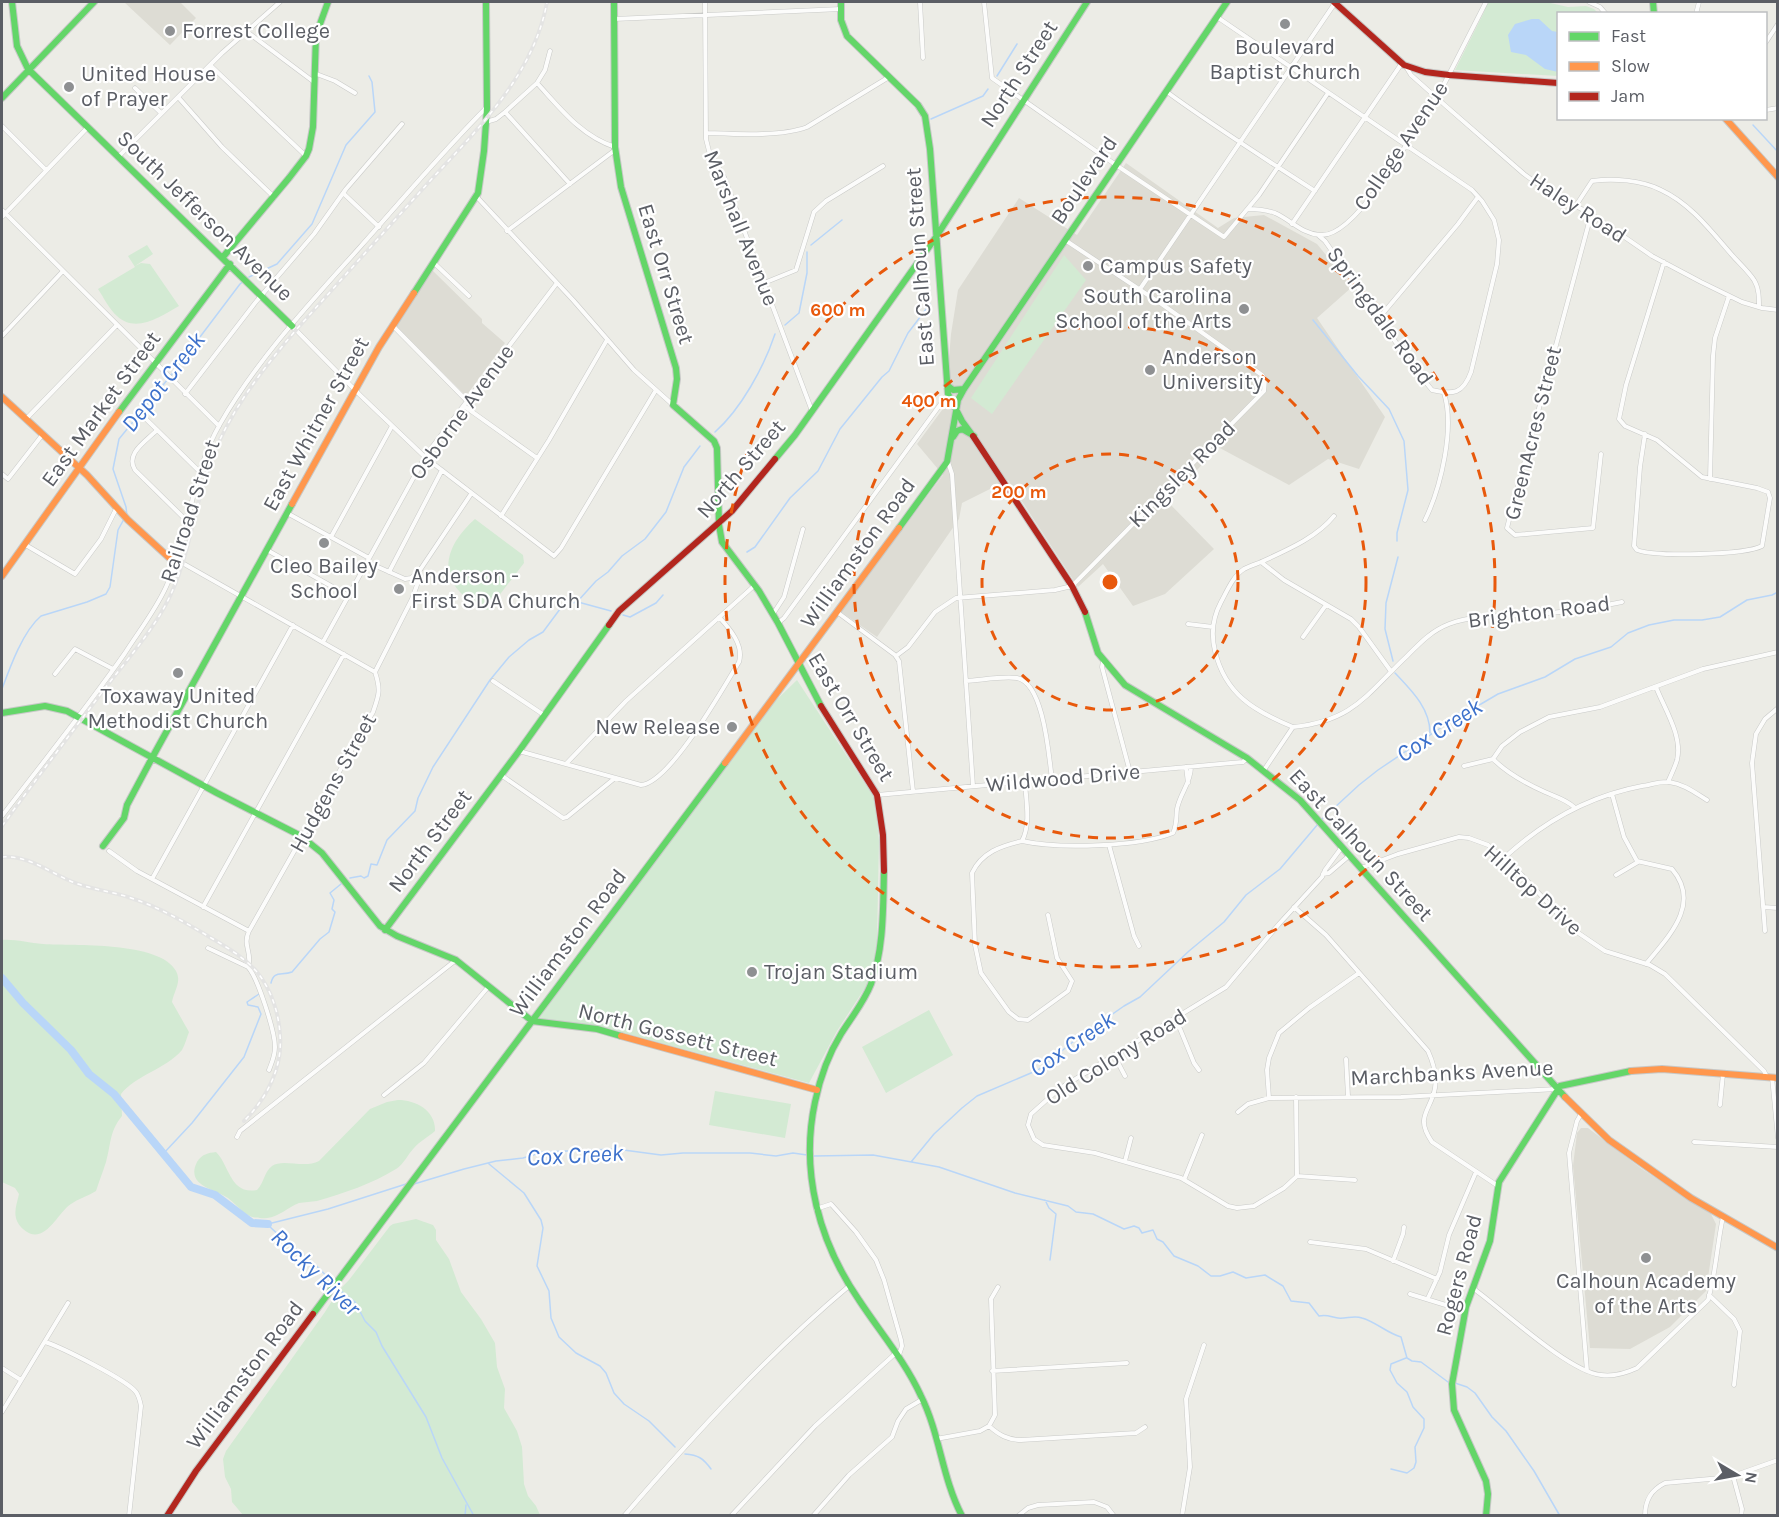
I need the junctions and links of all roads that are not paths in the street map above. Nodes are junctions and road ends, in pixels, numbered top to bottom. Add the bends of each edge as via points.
1 (12, 2) edge
2 (94, 2) edge
3 (280, 2) edge
4 (328, 2) edge
5 (486, 2) edge
6 (614, 2) edge
7 (705, 2) edge
8 (920, 2) edge
9 (984, 2) edge
10 (1087, 2) edge
11 (1227, 2) edge
12 (1335, 2) edge
13 (1486, 2) edge
14 (1588, 2) edge
15 (841, 5) edge
16 (1603, 12) edge
17 (706, 15) junction
18 (1217, 16) junction
19 (614, 19) junction
20 (1778, 24) edge
21 (246, 31) junction
22 (1767, 40) edge
23 (550, 51) dead end
24 (923, 58) dead end
25 (1403, 64) junction
26 (210, 65) junction
27 (1292, 68) junction
28 (28, 69) junction
29 (314, 73) junction
30 (1449, 75) junction
31 (889, 77) junction
32 (314, 82) junction
33 (537, 83) junction
34 (1557, 83) edge
35 (135, 88) dead end
36 (1166, 91) junction
37 (355, 93) dead end
38 (1328, 93) junction
39 (178, 97) junction
40 (1437, 97) junction
41 (2, 98) edge
42 (1023, 100) junction
43 (487, 108) junction
44 (505, 112) junction
45 (161, 113) junction
46 (1364, 118) junction
47 (1727, 120) edge
48 (486, 122) junction
49 (402, 124) dead end
50 (2, 126) edge
51 (88, 128) junction
52 (706, 132) junction
53 (1239, 143) junction
54 (1405, 146) junction
55 (615, 149) junction
56 (306, 156) junction
57 (118, 157) junction
58 (1116, 165) junction
59 (883, 166) dead end
60 (1279, 168) junction
61 (46, 170) junction
62 (1778, 177) edge
63 (570, 184) junction
64 (1315, 191) junction
65 (344, 193) junction
66 (476, 196) junction
67 (274, 197) junction
68 (1478, 197) junction
69 (1575, 207) junction
70 (1247, 209) junction
71 (3, 213) edge
72 (1591, 215) junction
73 (1190, 216) junction
74 (1292, 224) junction
75 (379, 227) junction
76 (507, 231) junction
77 (1318, 235) junction
78 (936, 237) junction
79 (1065, 240) junction
80 (223, 257) junction
81 (433, 262) junction
82 (1664, 262) junction
83 (230, 264) junction
84 (63, 271) junction
85 (557, 283) junction
86 (764, 283) junction
87 (1140, 290) junction
88 (262, 295) junction
89 (470, 296) dead end
90 (1729, 296) junction
91 (1759, 307) junction
92 (1778, 310) edge
93 (1379, 318) junction
94 (116, 326) junction
95 (292, 326) junction
96 (392, 326) junction
97 (2, 336) edge
98 (607, 340) junction
99 (155, 364) junction
100 (970, 380) joint
101 (947, 385) junction
102 (964, 389) junction
103 (355, 390) junction
104 (656, 390) junction
105 (1444, 393) junction
106 (185, 394) junction
107 (948, 394) junction
108 (2, 397) edge
109 (466, 404) junction
110 (673, 405) junction
111 (956, 409) junction
112 (813, 411) junction
113 (26, 419) junction
114 (146, 419) dead end
115 (219, 426) junction
116 (393, 426) junction
117 (156, 431) junction
118 (43, 434) junction
119 (1645, 435) junction
120 (974, 436) junction
121 (952, 440) junction
122 (1601, 454) dead end
123 (426, 458) junction
124 (537, 458) junction
125 (947, 462) junction
126 (79, 468) junction
127 (442, 470) junction
128 (200, 472) junction
129 (2, 474) edge
130 (1710, 479) junction
131 (471, 493) junction
132 (116, 509) junction
133 (287, 513) junction
134 (501, 516) junction
135 (1334, 516) dead end
136 (1425, 520) dead end
137 (187, 521) junction
138 (719, 525) junction
139 (803, 529) dead end
140 (331, 537) junction
141 (24, 544) junction
142 (267, 550) junction
143 (368, 560) junction
144 (176, 562) junction
145 (1261, 562) junction
146 (419, 571) junction
147 (388, 572) junction
148 (2, 576) edge
149 (755, 585) junction
150 (1072, 586) junction
151 (242, 596) junction
152 (349, 596) junction
153 (960, 598) junction
154 (1622, 602) dead end
155 (1326, 605) junction
156 (837, 612) junction
157 (773, 614) junction
158 (719, 617) junction
159 (778, 623) junction
160 (1188, 624) dead end
161 (293, 625) junction
162 (1214, 627) junction
163 (1303, 636) dead end
164 (323, 642) junction
165 (1778, 652) edge
166 (344, 654) junction
167 (896, 656) junction
168 (1103, 661) junction
169 (798, 665) junction
170 (113, 669) junction
171 (1390, 670) junction
172 (375, 672) junction
173 (55, 674) dead end
174 (493, 681) dead end
175 (966, 681) junction
176 (1656, 687) junction
177 (1778, 708) edge
178 (2, 713) edge
179 (544, 715) junction
180 (79, 716) junction
181 (1293, 727) junction
182 (519, 752) junction
183 (152, 758) junction
184 (1247, 758) junction
185 (1493, 759) junction
186 (566, 764) junction
187 (1464, 766) dead end
188 (1189, 767) junction
189 (1264, 770) junction
190 (1130, 772) junction
191 (501, 775) junction
192 (615, 778) junction
193 (1052, 780) junction
194 (1024, 782) junction
195 (1668, 782) junction
196 (204, 786) junction
197 (973, 786) junction
198 (913, 791) junction
199 (1612, 794) junction
200 (877, 795) junction
201 (1707, 800) dead end
202 (1574, 807) junction
203 (256, 813) junction
204 (2, 816) edge
205 (303, 838) junction
206 (1022, 841) junction
207 (1109, 845) junction
208 (1342, 847) junction
209 (106, 849) joint
210 (1350, 855) junction
211 (1504, 858) junction
212 (1639, 861) junction
213 (1361, 869) junction
214 (1323, 874) junction
215 (1616, 875) dead end
216 (152, 879) junction
217 (204, 907) junction
218 (1763, 907) junction
219 (1294, 908) junction
220 (1778, 908) edge
221 (1048, 915) dead end
222 (385, 930) junction
223 (249, 931) junction
224 (1765, 931) dead end
225 (1139, 946) dead end
226 (208, 948) dead end
227 (456, 960) junction
228 (1646, 964) junction
229 (248, 967) junction
230 (1359, 973) junction
231 (489, 986) junction
232 (1176, 1019) junction
233 (532, 1021) junction
234 (1114, 1055) junction
235 (1346, 1059) dead end
236 (269, 1070) dead end
237 (1199, 1070) dead end
238 (1723, 1073) junction
239 (1125, 1076) dead end
240 (1772, 1077) edge
241 (1557, 1089) junction
242 (817, 1090) junction
243 (384, 1095) dead end
244 (1433, 1095) junction
245 (1348, 1096) junction
246 (1296, 1097) junction
247 (1269, 1098) junction
248 (1720, 1105) dead end
249 (1238, 1112) dead end
250 (1581, 1114) junction
251 (1202, 1135) dead end
252 (237, 1137) dead end
253 (1131, 1138) dead end
254 (1778, 1138) edge
255 (1694, 1142) dead end
256 (1778, 1147) edge
257 (1125, 1161) junction
258 (1476, 1173) junction
259 (1297, 1176) junction
260 (1184, 1180) junction
261 (1355, 1180) dead end
262 (1498, 1186) junction
263 (816, 1209) junction
264 (1723, 1217) junction
265 (1404, 1227) dead end
266 (1310, 1242) dead end
267 (1778, 1248) edge
268 (1393, 1261) junction
269 (1437, 1279) junction
270 (849, 1286) junction
271 (998, 1287) dead end
272 (1474, 1289) junction
273 (1410, 1294) dead end
274 (1709, 1295) junction
275 (1428, 1298) junction
276 (68, 1303) dead end
277 (1465, 1311) junction
278 (45, 1342) junction
279 (1204, 1345) dead end
280 (898, 1353) junction
281 (1127, 1363) dead end
282 (2, 1368) edge
283 (992, 1371) junction
284 (1587, 1371) junction
285 (21, 1380) junction
286 (1734, 1385) dead end
287 (922, 1399) junction
288 (2, 1412) edge
289 (989, 1426) junction
290 (1145, 1427) dead end
291 (936, 1439) junction
292 (1778, 1461) edge
293 (1733, 1476) junction
294 (129, 1515) edge
295 (167, 1515) edge
296 (624, 1515) edge
297 (731, 1515) edge
298 (813, 1515) edge
299 (962, 1515) edge
300 (1018, 1515) edge
301 (1114, 1515) edge
302 (1182, 1515) edge
303 (1486, 1515) edge
304 (1645, 1515) edge
305 (1741, 1515) edge

1 - 28 street via 17,45
2 - 28 street
3 - 21 street
4 - 29 street via 316,35
5 - 43 street, East Whitner Street
6 - 19 street, East Orr Street
7 - 17 street, Marshall Avenue
8 - 24 street
9 - 42 street via 992,78
10 - 42 street, North Street
11 - 18 street, Boulevard
12 - 25 street
12 - 27 street
13 - 30 street, College Avenue
14 - 16 street
15 - 17 street
15 - 31 street, East Calhoun Street via 847,36
17 - 19 street
17 - 52 street, Marshall Avenue
18 - 27 street, Springdale Road
18 - 36 street, Boulevard
19 - 55 street, East Orr Street
20 - 22 street
21 - 26 street
21 - 32 street
23 - 33 street
25 - 30 street
25 - 40 street, Haley Road
25 - 46 street
26 - 39 street
26 - 56 street
27 - 38 street, Springdale Road
27 - 53 street
28 - 41 street
28 - 51 street, South Jefferson Avenue
29 - 32 street
29 - 37 street
30 - 34 street
30 - 40 street, College Avenue
31 - 52 street via 797,131
31 - 78 street, East Calhoun Street via 925,116
32 - 56 street via 313,134
33 - 44 street
33 - 55 street via 582,130
35 - 45 street
36 - 53 street
36 - 58 street, Boulevard
38 - 46 street, Springdale Road
38 - 60 street
39 - 45 street
39 - 67 street
40 - 54 street, College Avenue
40 - 69 street, Haley Road via 1524,174
42 - 58 street
42 - 78 street, North Street
43 - 48 street, East Whitner Street
43 - 75 street, Railroad Street
44 - 48 street
44 - 63 street
45 - 57 street
46 - 54 street, Springdale Road
46 - 64 street
47 - 62 street
48 - 66 street, East Whitner Street
49 - 65 street
50 - 61 street
51 - 57 street, South Jefferson Avenue
51 - 61 street
52 - 86 street, Marshall Avenue via 709,151 724,177
53 - 60 street
53 - 73 street
54 - 68 street, Springdale Road
54 - 77 street, College Avenue via 1361,210 1332,234
55 - 63 street
55 - 110 street, East Orr Street via 624,200 676,368
56 - 67 street
57 - 80 street, South Jefferson Avenue
58 - 73 street
58 - 79 street, Boulevard
59 - 86 street via 819,205 796,270
60 - 64 street
60 - 70 street
61 - 71 street
63 - 76 street
64 - 74 street
65 - 75 street
65 - 88 street
66 - 76 street
66 - 81 street, East Whitner Street
67 - 80 street
68 - 93 street
68 - 105 street, Springdale Road via 1494,220 1499,240 1497,264 1468,379 1456,392
69 - 72 street, Haley Road
69 - 91 street via 1592,181 1647,184 1660,189 1682,202 1703,222 1753,279
70 - 73 street via 1224,237
70 - 74 street via 1276,214
71 - 84 street
72 - 82 street, Haley Road
72 - 122 street, GreenAcres Street via 1510,516 1507,528 1511,533 1593,528
73 - 87 street
74 - 77 street
75 - 95 street, Railroad Street
76 - 85 street
77 - 93 street, Springdale Road
78 - 101 street, East Calhoun Street
78 - 112 street, North Street
79 - 87 street, Kingsley Road
79 - 100 street, Boulevard
80 - 83 street, South Jefferson Avenue
81 - 89 street
81 - 96 street, East Whitner Street
82 - 90 street, Haley Road
82 - 119 street via 1620,408 1619,419 1625,426
83 - 88 street, South Jefferson Avenue
83 - 99 street, East Market Street
84 - 94 street
84 - 97 street
85 - 98 street
85 - 109 street, Osborne Avenue
86 - 112 street, Marshall Avenue
87 - 150 street, Kingsley Road via 1262,375 1266,385
88 - 95 street, South Jefferson Avenue
88 - 106 street
90 - 91 street, Haley Road
90 - 130 street via 1713,356
91 - 92 street, Haley Road
93 - 105 street, Springdale Road via 1432,390
94 - 99 street
94 - 113 street
95 - 103 street, South Jefferson Avenue
95 - 115 street, Railroad Street via 242,388
96 - 103 street, East Whitner Street
96 - 109 street
98 - 104 street
98 - 124 street
99 - 106 street
99 - 126 street, East Market Street
100 - 102 street, Williamston Road
101 - 102 street via 953,390
101 - 107 street, East Calhoun Street
102 - 111 street, Williamston Road
103 - 116 street, South Jefferson Avenue
103 - 133 street, East Whitner Street
104 - 110 street
104 - 134 street, South Jefferson Avenue via 555,555
105 - 136 street via 1446,446
106 - 115 street
107 - 111 street, East Calhoun Street
107 - 159 street
108 - 113 street
109 - 123 street, Osborne Avenue
109 - 124 street
110 - 138 street, East Orr Street via 717,448
111 - 120 street, East Calhoun Street
111 - 121 street, Williamston Road
112 - 138 street, North Street
113 - 118 street
114 - 117 street
115 - 128 street, Railroad Street
116 - 123 street, South Jefferson Avenue
116 - 140 street
117 - 128 street
117 - 137 street via 133,455 132,465
118 - 126 street
118 - 129 street via 8,479
119 - 130 street
119 - 130 street via 1634,546 1637,550 1725,552 1762,546 1768,492
120 - 121 street via 959,430
120 - 150 street, East Calhoun Street
121 - 125 street, Williamston Road
123 - 127 street, South Jefferson Avenue
123 - 143 street, Osborne Avenue
124 - 134 street
125 - 153 street via 952,474
125 - 156 street, Williamston Road
126 - 132 street
126 - 141 street, East Market Street
127 - 131 street, South Jefferson Avenue
127 - 147 street
128 - 137 street, Railroad Street
131 - 134 street, South Jefferson Avenue
131 - 146 street
132 - 141 street via 101,539 75,574
132 - 144 street
133 - 140 street
133 - 142 street, East Whitner Street
135 - 145 street via 1317,534
137 - 144 street, Railroad Street
138 - 149 street, East Orr Street via 724,546
138 - 179 street, North Street via 619,611
139 - 157 street via 784,597
140 - 143 street
141 - 148 street, East Market Street
142 - 151 street, East Whitner Street
142 - 152 street
143 - 147 street
143 - 152 street, Osborne Avenue
144 - 151 street
144 - 170 street, Railroad Street via 148,618
145 - 155 street
145 - 162 street via 1244,569 1230,585 1216,610
146 - 147 street via 409,579
146 - 172 street via 412,599
149 - 157 street, East Orr Street
149 - 158 street
150 - 153 street
150 - 168 street, East Calhoun Street
151 - 161 street
151 - 183 street, East Whitner Street
152 - 164 street, Osborne Avenue
153 - 167 street via 935,612 908,647
153 - 175 street
154 - 171 street, Brighton Road via 1450,624 1431,632
155 - 163 street
155 - 171 street via 1359,627
156 - 167 street
156 - 169 street, Williamston Road
157 - 159 street, East Orr Street
158 - 186 street via 626,701
158 - 192 street via 737,642 741,655 689,740 664,772 648,784
159 - 169 street, East Orr Street
160 - 162 street
161 - 164 street
161 - 196 street
162 - 181 street via 1212,642 1218,663 1235,693 1266,715
164 - 166 street
165 - 176 street via 1704,669
166 - 172 street
166 - 203 street
167 - 198 street
168 - 184 street, East Calhoun Street via 1125,685
168 - 190 street
169 - 200 street, East Orr Street
169 - 233 street, Williamston Road
170 - 173 street via 75,649
170 - 180 street, Railroad Street
171 - 181 street, Brighton Road via 1348,712 1313,725
172 - 205 street, Hudgens Street via 380,692 373,712
174 - 179 street
175 - 193 street via 1018,678 1027,682 1033,690 1048,744
175 - 197 street
176 - 185 street via 1600,707 1549,717 1520,732
176 - 195 street via 1678,746
177 - 218 street via 1756,734 1752,763
178 - 180 street via 53,707
179 - 182 street, North Street
180 - 183 street
180 - 204 street, Railroad Street
181 - 189 street
182 - 186 street
182 - 191 street, North Street
183 - 196 street
183 - 209 street, East Whitner Street
184 - 188 street, Wildwood Drive via 1243,762
184 - 189 street, East Calhoun Street
185 - 187 street
185 - 202 street via 1518,778
186 - 192 street
188 - 190 street, Wildwood Drive
188 - 207 street via 1173,833
189 - 208 street, East Calhoun Street via 1287,788
190 - 193 street, Wildwood Drive
191 - 192 street via 563,818
191 - 222 street, North Street
193 - 194 street, Wildwood Drive
194 - 197 street, Wildwood Drive
194 - 206 street via 1027,816
195 - 199 street
195 - 201 street via 1685,786
196 - 203 street
196 - 216 street
197 - 198 street, Wildwood Drive
198 - 200 street, Wildwood Drive
199 - 202 street
199 - 212 street via 1624,837
200 - 242 street, East Orr Street via 884,837 879,957 863,1000 828,1058
202 - 211 street via 1522,841
203 - 205 street
203 - 217 street
205 - 222 street via 322,853 372,919
205 - 223 street, Hudgens Street
206 - 207 street
206 - 221 street via 984,856 972,873 975,945 981,974 1018,1019 1028,1020 1039,1013 1071,985 1054,952
207 - 225 street
208 - 210 street, East Calhoun Street
208 - 214 street, Old Colony Road
209 - 216 street
210 - 213 street, East Calhoun Street
210 - 214 street, Old Colony Road
211 - 213 street, Hilltop Drive via 1483,843 1459,837
211 - 228 street, Hilltop Drive via 1571,928 1605,951
212 - 215 street
212 - 228 street via 1672,870 1682,885 1684,899 1683,913
213 - 241 street, East Calhoun Street
214 - 219 street, Old Colony Road
216 - 217 street
217 - 223 street
218 - 220 street
218 - 224 street
219 - 230 street via 1326,935
219 - 232 street, Old Colony Road via 1226,987
222 - 227 street
223 - 229 street via 245,942 250,958
226 - 229 street
227 - 231 street
227 - 252 street
228 - 240 street, Hilltop Drive via 1676,983
229 - 236 street via 261,994 275,1046
230 - 244 street via 1428,1051 1434,1063
230 - 247 street via 1279,1033 1267,1070
231 - 233 street
231 - 243 street via 423,1063
232 - 234 street, Old Colony Road
232 - 237 street
233 - 242 street, North Gossett Street via 597,1029
233 - 295 street, Williamston Road
234 - 239 street
234 - 257 street, Old Colony Road via 1048,1097 1031,1114 1028,1125 1034,1139 1043,1145
235 - 245 street
238 - 240 street, Marchbanks Avenue
238 - 241 street, Marchbanks Avenue via 1640,1069
238 - 248 street
240 - 254 street
241 - 244 street, Marchbanks Avenue
241 - 250 street, East Calhoun Street
241 - 262 street, Rogers Road
242 - 263 street, East Orr Street via 809,1143
244 - 245 street, Marchbanks Avenue
244 - 258 street via 1425,1113 1427,1135 1432,1143
245 - 246 street, Marchbanks Avenue
246 - 247 street, Marchbanks Avenue
246 - 259 street
247 - 249 street, Marchbanks Avenue via 1248,1104
250 - 264 street, East Calhoun Street via 1636,1161
250 - 284 street via 1569,1153
251 - 260 street
253 - 257 street
255 - 256 street
257 - 260 street, Old Colony Road
258 - 262 street
258 - 269 street via 1449,1235
259 - 260 street, Old Colony Road via 1274,1194 1242,1209 1228,1206
259 - 261 street
262 - 272 street, Rogers Road via 1490,1241
263 - 270 street, East Orr Street
263 - 280 street via 831,1204 870,1250 884,1280 901,1340
264 - 267 street, East Calhoun Street
264 - 274 street
265 - 268 street
266 - 268 street via 1366,1249
268 - 269 street
269 - 275 street
270 - 280 street, East Orr Street
270 - 296 street via 742,1386
271 - 283 street via 991,1299
272 - 277 street, Rogers Road
272 - 284 street via 1550,1348
273 - 275 street
274 - 284 street via 1689,1320 1638,1368 1624,1374
274 - 286 street via 1734,1319 1740,1331
275 - 277 street
276 - 278 street
277 - 303 street, Rogers Road via 1452,1401 1486,1481
278 - 285 street
278 - 294 street via 128,1385 138,1395 141,1406
279 - 302 street via 1186,1399 1190,1481
280 - 287 street, East Orr Street
280 - 297 street via 815,1426
281 - 283 street
282 - 285 street
283 - 289 street via 995,1415
285 - 288 street
287 - 291 street, East Orr Street
287 - 298 street via 906,1409 892,1437 849,1474
289 - 290 street via 1006,1437 1021,1440 1136,1433
289 - 291 street
291 - 299 street, East Orr Street via 949,1488
292 - 293 street
293 - 304 street via 1665,1483 1648,1498
293 - 305 street
300 - 301 street via 1038,1505 1094,1502

